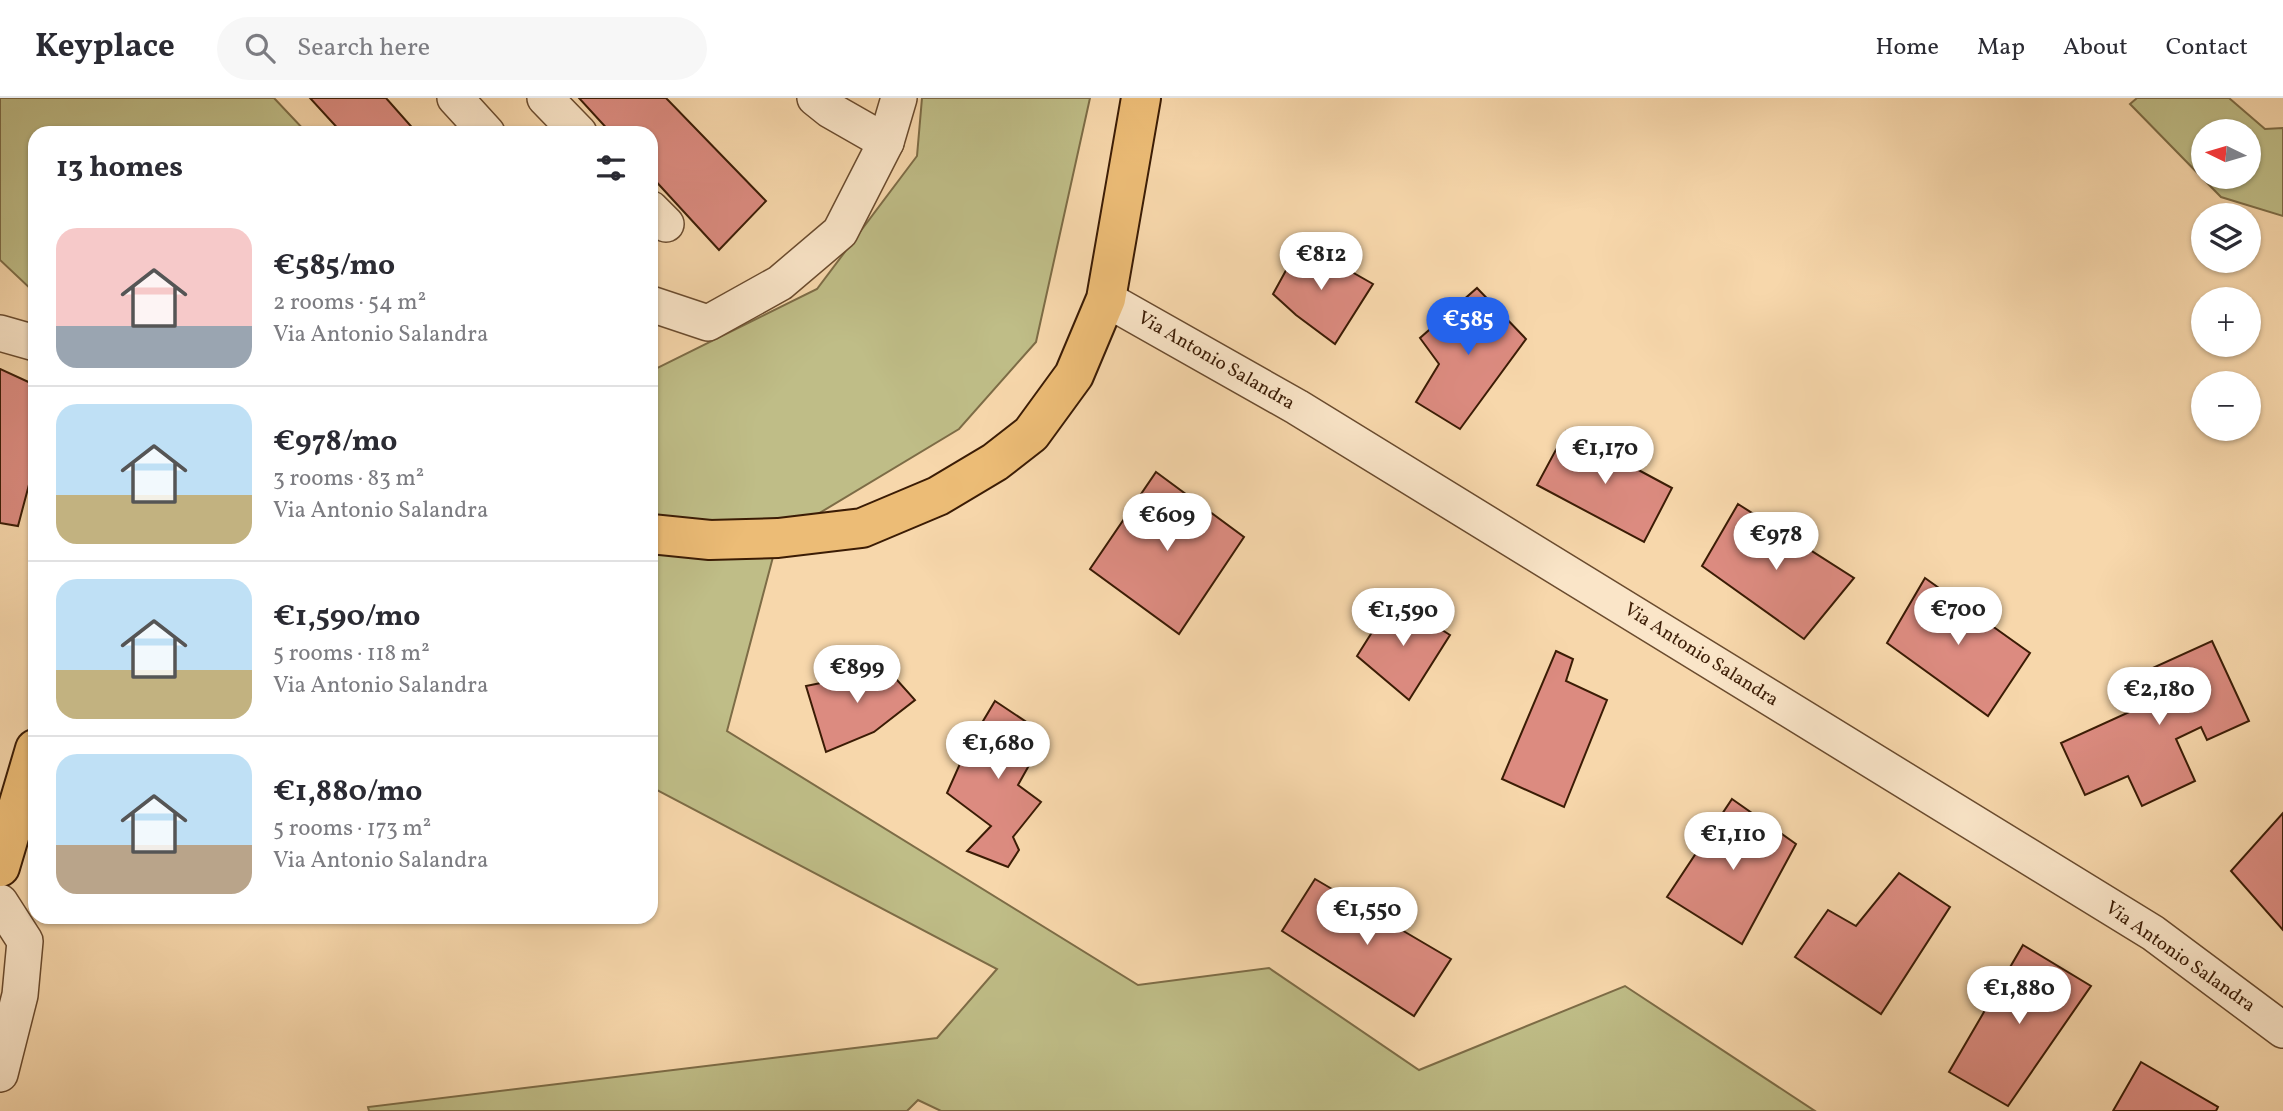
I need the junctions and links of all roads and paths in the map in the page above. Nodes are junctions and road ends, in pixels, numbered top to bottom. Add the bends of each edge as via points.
1 (455, 98) edge
2 (545, 98) edge
3 (815, 98) edge
4 (899, 98) edge
5 (1141, 98) edge
6 (481, 126) edge
7 (572, 126) edge
8 (886, 142) junction
9 (1106, 299) junction
10 (658, 306) edge
11 (0, 333) edge
12 (28, 341) edge
13 (658, 535) edge
14 (28, 773) edge
15 (0, 867) edge
16 (0, 902) edge
17 (2283, 1030) edge
18 (0, 1074) edge

1 - 6 street
2 - 7 street
3 - 8 street
4 - 8 street
5 - 9 main road
8 - 10 street via 840,232 780,283 708,323
9 - 13 main road via 1074,375 1031,433 995,462 938,496 862,528 724,540
9 - 17 street, Via Antonio Salandra via 1297,407 2142,925
11 - 12 street
14 - 15 main road
16 - 18 street via 25,941 20,995

